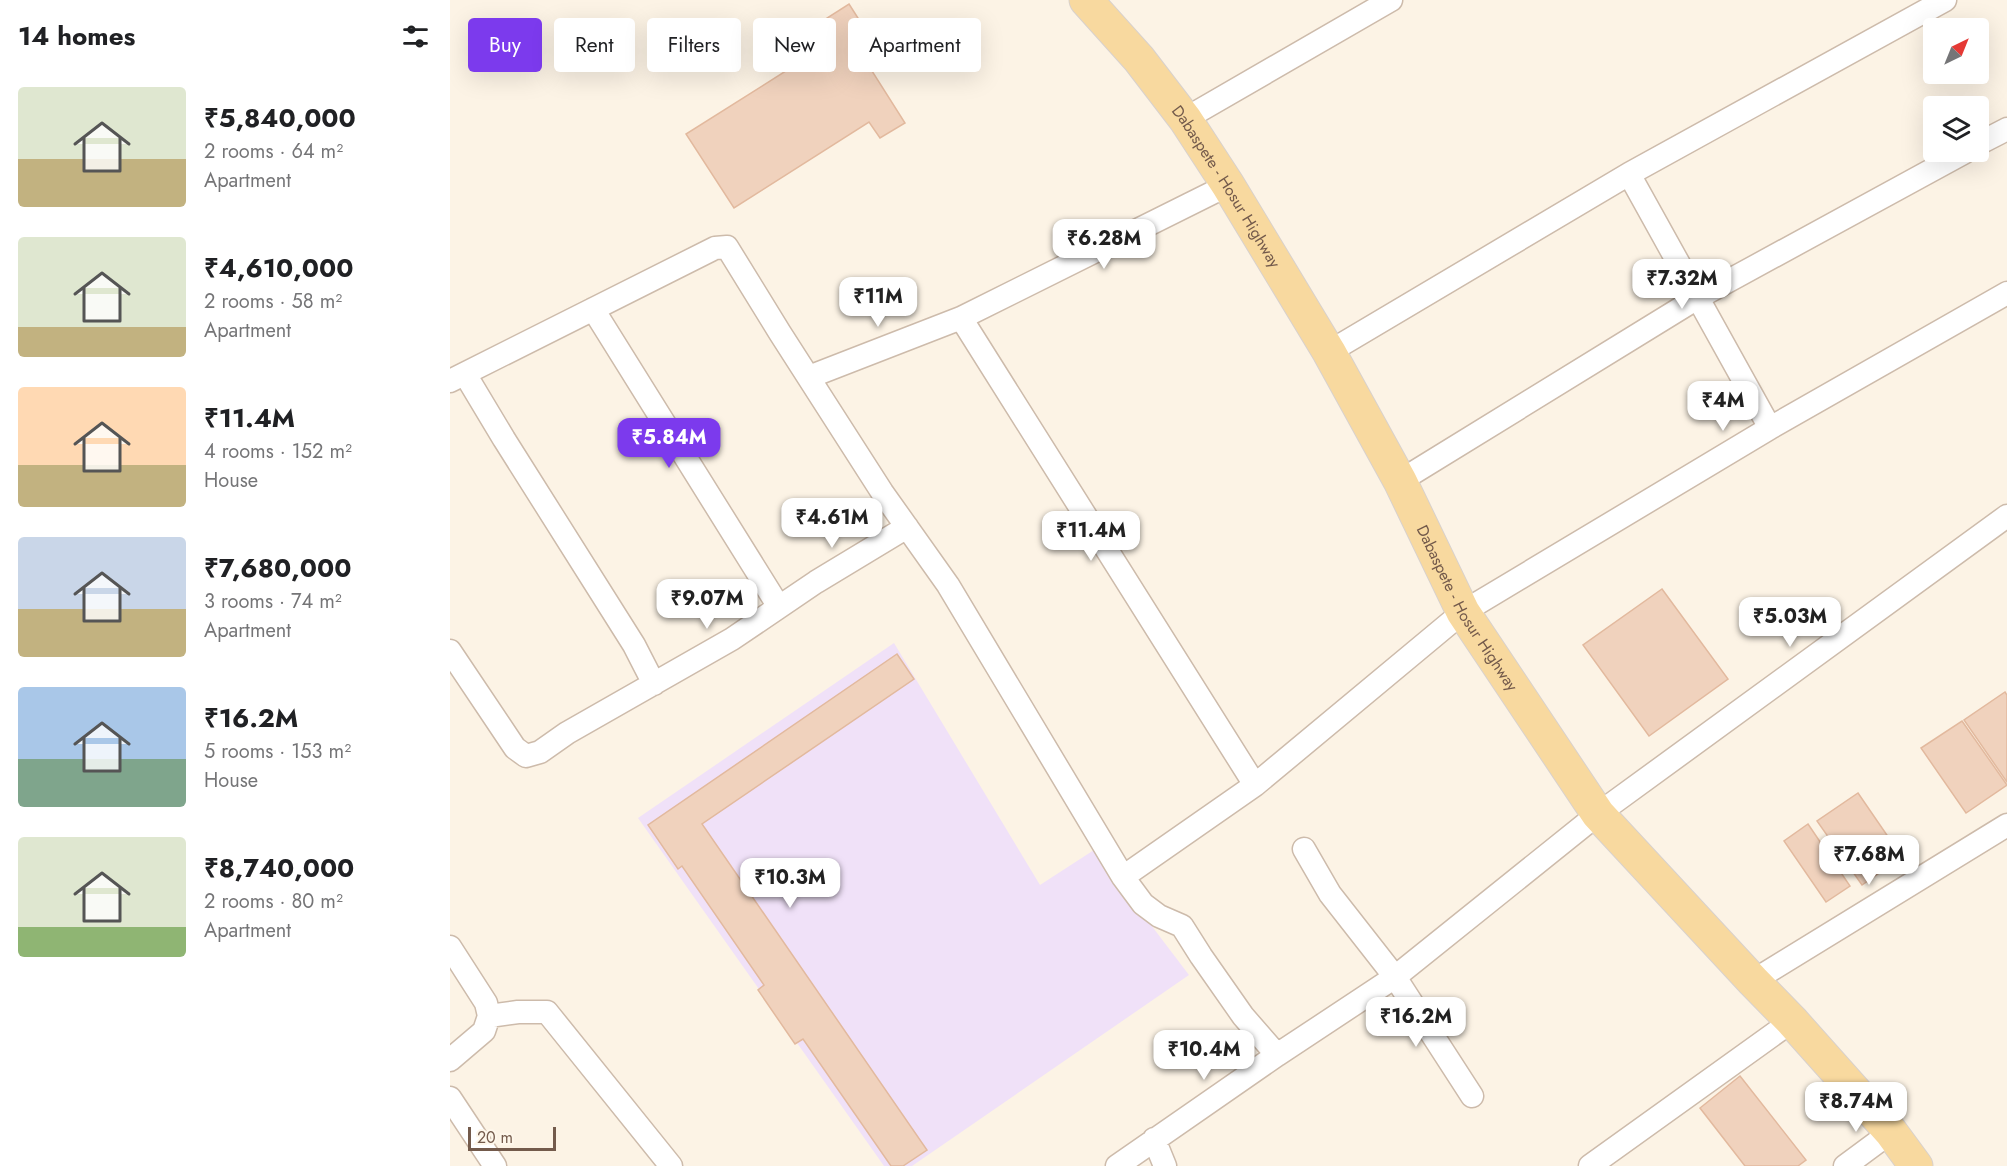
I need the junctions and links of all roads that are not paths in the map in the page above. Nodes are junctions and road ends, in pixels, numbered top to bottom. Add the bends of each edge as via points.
1 (1086, 0) edge
2 (1391, 0) edge
3 (1945, 0) edge
4 (1185, 119) junction
5 (2007, 129) edge
6 (1989, 138) edge
7 (1947, 162) edge
8 (1629, 174) junction
9 (1228, 186) junction
10 (2007, 293) edge
11 (1698, 297) junction
12 (593, 309) junction
13 (961, 318) junction
14 (1329, 352) junction
15 (458, 377) edge
16 (809, 377) junction
17 (1770, 428) junction
18 (1401, 481) junction
19 (2007, 516) edge
20 (907, 527) junction
21 (779, 607) junction
22 (1463, 612) junction
23 (450, 651) edge
24 (654, 684) junction
25 (1256, 785) junction
26 (1598, 814) junction
27 (2007, 825) edge
28 (1304, 849) dead end
29 (1123, 877) junction
30 (450, 947) edge
31 (1395, 977) junction
32 (1753, 981) junction
33 (489, 1016) junction
34 (1792, 1021) junction
35 (1277, 1055) junction
36 (450, 1060) edge
37 (1472, 1096) dead end
38 (450, 1098) edge
39 (1891, 1132) junction
40 (1154, 1139) junction
41 (495, 1166) edge
42 (671, 1166) edge
43 (1118, 1166) edge
44 (1165, 1166) edge
45 (1590, 1166) edge
46 (1845, 1166) edge
47 (1916, 1166) edge

1 - 4 main road, Dabaspete - Hosur Highway via 1139,59
2 - 4 street
3 - 8 street
4 - 9 main road, Dabaspete - Hosur Highway
5 - 6 street
7 - 11 street
8 - 11 street
8 - 14 street
9 - 13 street
9 - 14 main road, Dabaspete - Hosur Highway
10 - 17 street
11 - 17 street
11 - 18 street
12 - 15 street
12 - 16 street via 715,248 727,247
12 - 21 street
13 - 16 street
13 - 25 street
14 - 18 main road, Dabaspete - Hosur Highway
15 - 24 street via 504,439
16 - 20 street
17 - 22 street
18 - 22 main road, Dabaspete - Hosur Highway
19 - 26 street
20 - 21 street
20 - 29 street via 948,585
21 - 24 street
22 - 25 street
22 - 26 main road, Dabaspete - Hosur Highway
23 - 24 street via 514,748 526,756 540,752
25 - 29 street
26 - 31 street
26 - 32 main road, Dabaspete - Hosur Highway
27 - 32 street
28 - 31 street via 1330,894
29 - 35 street via 1143,904 1182,926 1243,1016
30 - 33 street via 486,1003
31 - 35 street
31 - 37 street
32 - 34 main road, Dabaspete - Hosur Highway
33 - 36 street via 484,1031
33 - 42 street via 547,1012
34 - 39 main road, Dabaspete - Hosur Highway
34 - 45 street
35 - 40 street
38 - 41 street
39 - 46 street
39 - 47 main road, Dabaspete - Hosur Highway
40 - 43 street
40 - 44 street

